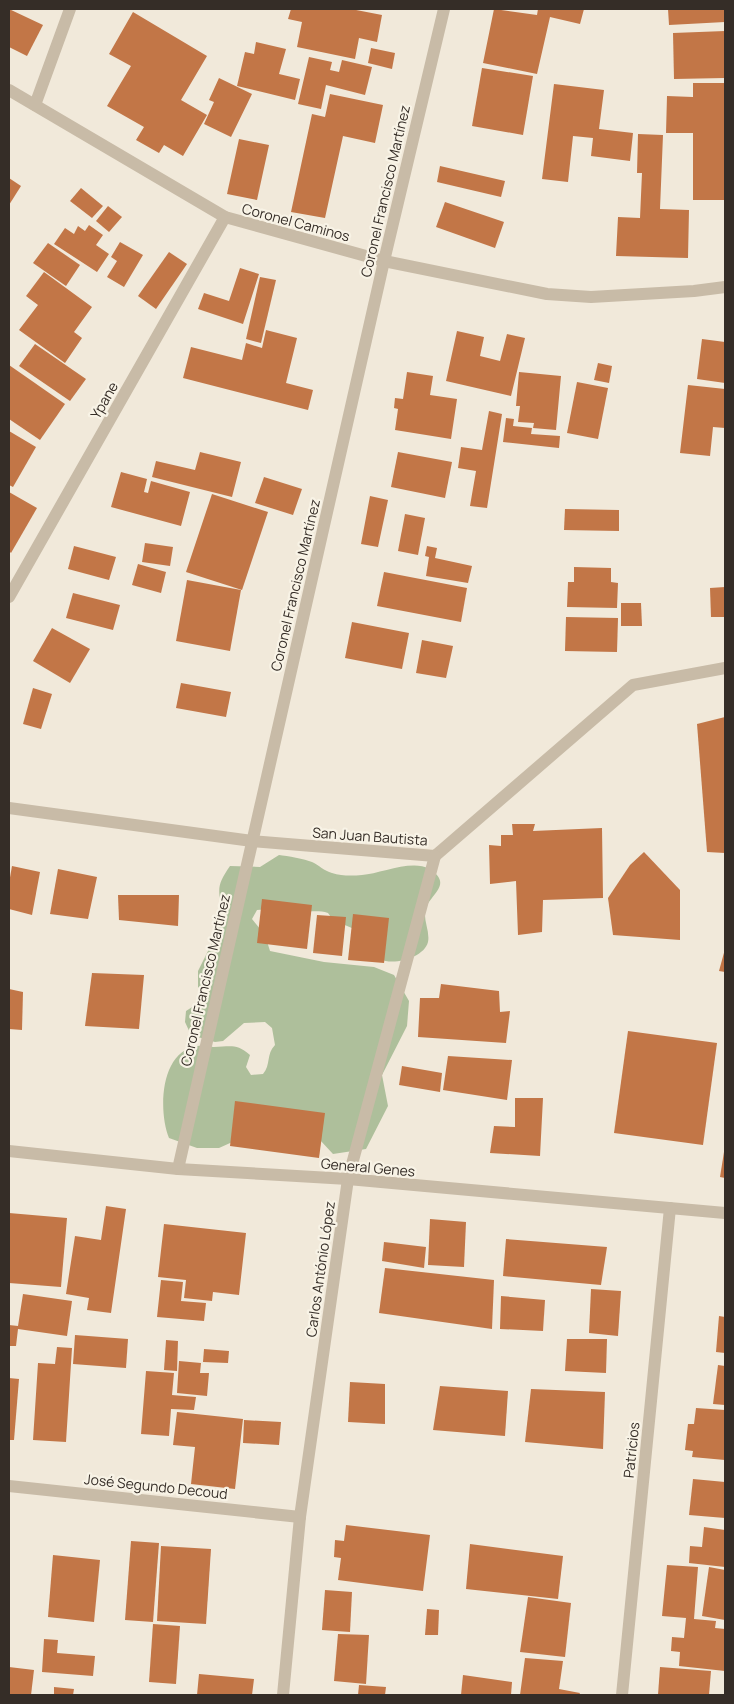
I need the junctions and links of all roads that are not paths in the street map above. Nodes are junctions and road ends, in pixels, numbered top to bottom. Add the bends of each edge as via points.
1 (70, 9) edge
2 (444, 9) edge
3 (9, 90) edge
4 (36, 105) junction
5 (225, 218) junction
6 (384, 261) junction
7 (725, 287) edge
8 (9, 597) edge
9 (725, 668) edge
10 (9, 808) edge
11 (252, 841) junction
12 (435, 856) junction
13 (9, 1151) edge
14 (178, 1169) junction
15 (348, 1179) junction
16 (670, 1208) junction
17 (725, 1213) edge
18 (9, 1486) edge
19 (300, 1517) junction
20 (283, 1695) edge
21 (622, 1695) edge

1 - 4 street
2 - 6 street, Coronel Francisco Martínez
3 - 4 street, Coronel Caminos
4 - 5 street, Coronel Caminos
5 - 6 street, Coronel Caminos
5 - 8 street, Ypane
6 - 7 street, Coronel Caminos via 547,294 610,297
6 - 11 street, Coronel Francisco Martínez
9 - 12 street, San Juan Bautista via 633,684
10 - 11 street, San Juan Bautista
11 - 12 street, San Juan Bautista
11 - 14 street, Coronel Francisco Martínez
12 - 15 street, Carlos António López
13 - 14 street, General Genes
14 - 15 street, General Genes
15 - 16 street, General Genes
15 - 19 street, Carlos António López
16 - 17 street, General Genes
16 - 21 street, Patricios
18 - 19 street, José Segundo Decoud
19 - 20 street, Carlos António López

